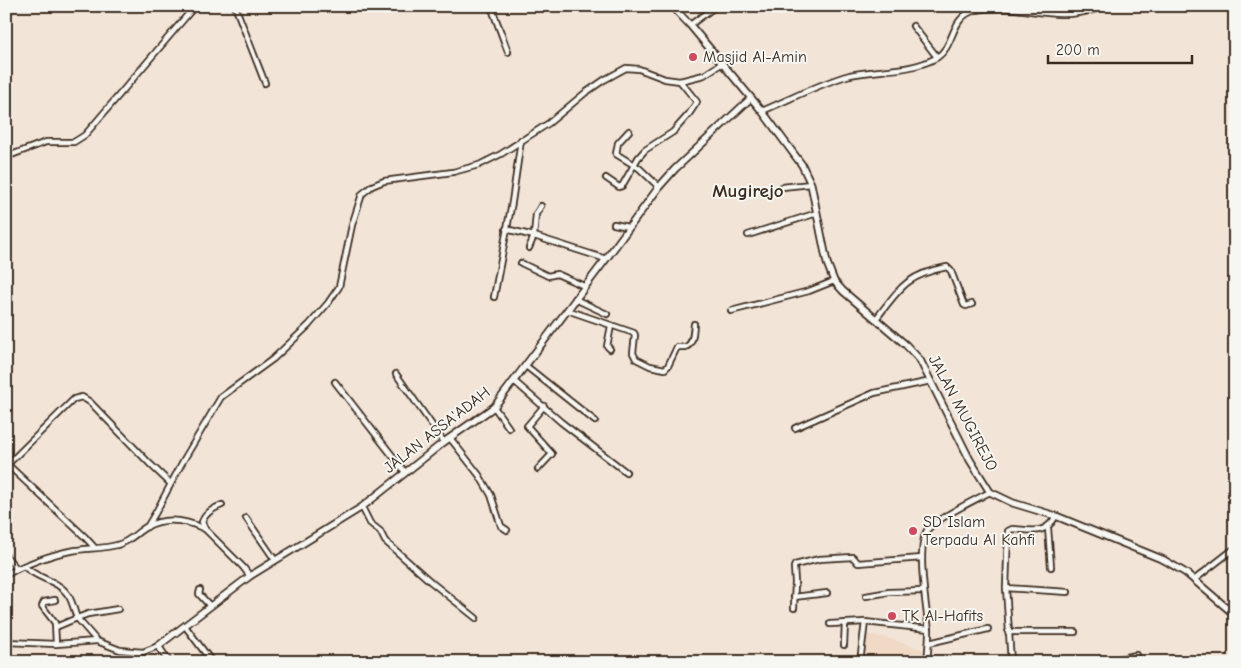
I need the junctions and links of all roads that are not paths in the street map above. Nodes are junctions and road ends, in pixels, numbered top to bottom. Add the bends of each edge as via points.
1 (195, 6) edge
2 (235, 6) edge
3 (490, 6) edge
4 (716, 6) edge
5 (1108, 6) edge
6 (675, 8) edge
7 (690, 25) junction
8 (914, 26) dead end
9 (508, 52) dead end
10 (937, 57) junction
11 (721, 64) junction
12 (680, 81) junction
13 (265, 83) dead end
14 (751, 98) junction
15 (762, 111) junction
16 (629, 131) dead end
17 (521, 140) junction
18 (6, 157) edge
19 (634, 165) junction
20 (606, 178) dead end
21 (811, 184) junction
22 (658, 187) junction
23 (782, 187) dead end
24 (541, 206) dead end
25 (817, 213) junction
26 (614, 224) dead end
27 (628, 227) junction
28 (506, 228) junction
29 (748, 235) dead end
30 (534, 236) junction
31 (529, 248) dead end
32 (606, 259) junction
33 (522, 263) dead end
34 (834, 281) junction
35 (584, 286) junction
36 (494, 297) dead end
37 (575, 299) junction
38 (972, 304) dead end
39 (567, 310) junction
40 (731, 311) dead end
41 (607, 314) dead end
42 (876, 319) junction
43 (694, 324) dead end
44 (611, 326) junction
45 (610, 349) dead end
46 (526, 366) junction
47 (396, 374) dead end
48 (514, 381) junction
49 (931, 381) junction
50 (335, 382) dead end
51 (544, 406) junction
52 (494, 407) junction
53 (596, 420) dead end
54 (509, 428) dead end
55 (795, 428) dead end
56 (450, 438) junction
57 (444, 442) junction
58 (7, 465) edge
59 (538, 469) dead end
60 (405, 472) junction
61 (626, 472) dead end
62 (170, 483) junction
63 (990, 492) junction
64 (222, 505) dead end
65 (362, 507) junction
66 (1056, 516) junction
67 (246, 518) dead end
68 (147, 527) junction
69 (1048, 528) junction
70 (205, 529) junction
71 (507, 530) dead end
72 (94, 547) junction
73 (1235, 548) edge
74 (6, 556) edge
75 (922, 558) junction
76 (275, 560) junction
77 (24, 566) junction
78 (1051, 567) dead end
79 (17, 569) junction
80 (6, 575) edge
81 (250, 576) junction
82 (1194, 580) junction
83 (1006, 588) junction
84 (200, 590) dead end
85 (924, 591) junction
86 (1068, 592) dead end
87 (827, 593) dead end
88 (866, 596) dead end
89 (794, 597) junction
90 (55, 600) dead end
91 (210, 606) junction
92 (794, 608) dead end
93 (118, 609) dead end
94 (1235, 616) edge
95 (77, 618) junction
96 (476, 618) dead end
97 (865, 622) junction
98 (845, 623) junction
99 (830, 624) dead end
100 (185, 626) junction
101 (56, 627) junction
102 (929, 629) junction
103 (988, 629) dead end
104 (1008, 632) junction
105 (1075, 632) dead end
106 (97, 641) junction
107 (6, 642) edge
108 (929, 643) junction
109 (56, 644) junction
110 (844, 645) dead end
111 (158, 646) junction
112 (143, 652) junction
113 (1136, 655) dead end
114 (126, 661) edge
115 (169, 662) edge
116 (212, 662) edge
117 (860, 662) edge
118 (927, 662) edge
119 (1011, 662) edge
120 (1104, 662) edge

1 - 18 street via 85,134 74,142 46,142
2 - 13 street
3 - 9 street
4 - 7 street
5 - 10 street via 1062,14 1004,8 975,10 958,22
6 - 7 street, JALAN MUGIREJO
7 - 11 street, JALAN MUGIREJO
8 - 10 street
10 - 15 street via 918,65 836,79
11 - 12 street via 704,75
11 - 14 street, JALAN MUGIREJO
12 - 17 street via 626,68 604,80 549,123
12 - 19 street via 696,104 672,132 645,150
14 - 15 street, JALAN MUGIREJO
14 - 22 street, JALAN ASSA'ADAH
15 - 21 street, JALAN MUGIREJO via 802,165
16 - 19 street via 616,151 618,156
17 - 28 street
17 - 62 street via 480,165 384,181 362,194 339,287 309,325 273,359 221,397
19 - 20 street via 622,186
19 - 22 street
21 - 23 street
21 - 25 street, JALAN MUGIREJO
22 - 27 street, JALAN ASSA'ADAH
24 - 30 street via 536,214
25 - 29 street
25 - 34 street, JALAN MUGIREJO
26 - 27 street
27 - 32 street, JALAN ASSA'ADAH
28 - 30 street
28 - 36 street
30 - 31 street
30 - 32 street
32 - 35 street, JALAN ASSA'ADAH
33 - 35 street via 548,276 557,274
34 - 40 street via 809,291
34 - 42 street, JALAN MUGIREJO
35 - 37 street, JALAN ASSA'ADAH
37 - 39 street, JALAN ASSA'ADAH
37 - 41 street
38 - 42 street via 964,305 947,267 926,271 908,281
39 - 44 street
39 - 46 street, JALAN ASSA'ADAH
42 - 49 street, JALAN MUGIREJO via 915,354
43 - 44 street via 689,345 676,347 665,369 636,359 633,353 635,335
44 - 45 street via 607,346
46 - 48 street, JALAN ASSA'ADAH
46 - 53 street
47 - 57 street
48 - 51 street
48 - 52 street, JALAN ASSA'ADAH
49 - 55 street via 874,393
49 - 63 street, JALAN MUGIREJO via 970,460
50 - 60 street
51 - 59 street via 527,426 552,454
51 - 61 street
52 - 54 street
52 - 56 street, JALAN ASSA'ADAH
56 - 57 street, JALAN ASSA'ADAH
56 - 71 street via 491,494 501,526
57 - 60 street, JALAN ASSA'ADAH
58 - 62 street via 74,399 82,397
58 - 72 street
60 - 65 street, JALAN ASSA'ADAH
62 - 68 street
63 - 66 street, JALAN MUGIREJO
63 - 75 street via 933,524 923,538
64 - 70 street via 204,517
65 - 76 street, JALAN ASSA'ADAH
65 - 96 street via 385,541
66 - 69 street
66 - 82 street, JALAN MUGIREJO via 1164,560
67 - 76 street
68 - 70 street via 177,520
68 - 72 street via 117,545
69 - 78 street
69 - 83 street via 1008,531
70 - 81 street
72 - 77 street via 53,555
73 - 82 street
74 - 79 street
75 - 85 street
75 - 89 street via 857,563 854,557 819,559 795,565
76 - 81 street, JALAN ASSA'ADAH
77 - 79 street
77 - 95 street via 68,594
79 - 80 street
81 - 91 street, JALAN ASSA'ADAH
82 - 94 street, JALAN MUGIREJO
83 - 86 street
83 - 104 street
84 - 91 street
85 - 88 street
85 - 102 street
87 - 89 street
89 - 92 street
90 - 101 street via 44,602 42,606
91 - 100 street, JALAN ASSA'ADAH
93 - 95 street
95 - 101 street
95 - 106 street
97 - 98 street
97 - 102 street
97 - 117 street
98 - 99 street
98 - 110 street
100 - 111 street, JALAN ASSA'ADAH
100 - 116 street
101 - 109 street
102 - 108 street
103 - 108 street
104 - 105 street
104 - 119 street
106 - 109 street
106 - 112 street via 120,650
107 - 109 street
108 - 118 street
111 - 112 street
111 - 115 street
112 - 114 street
113 - 120 street

